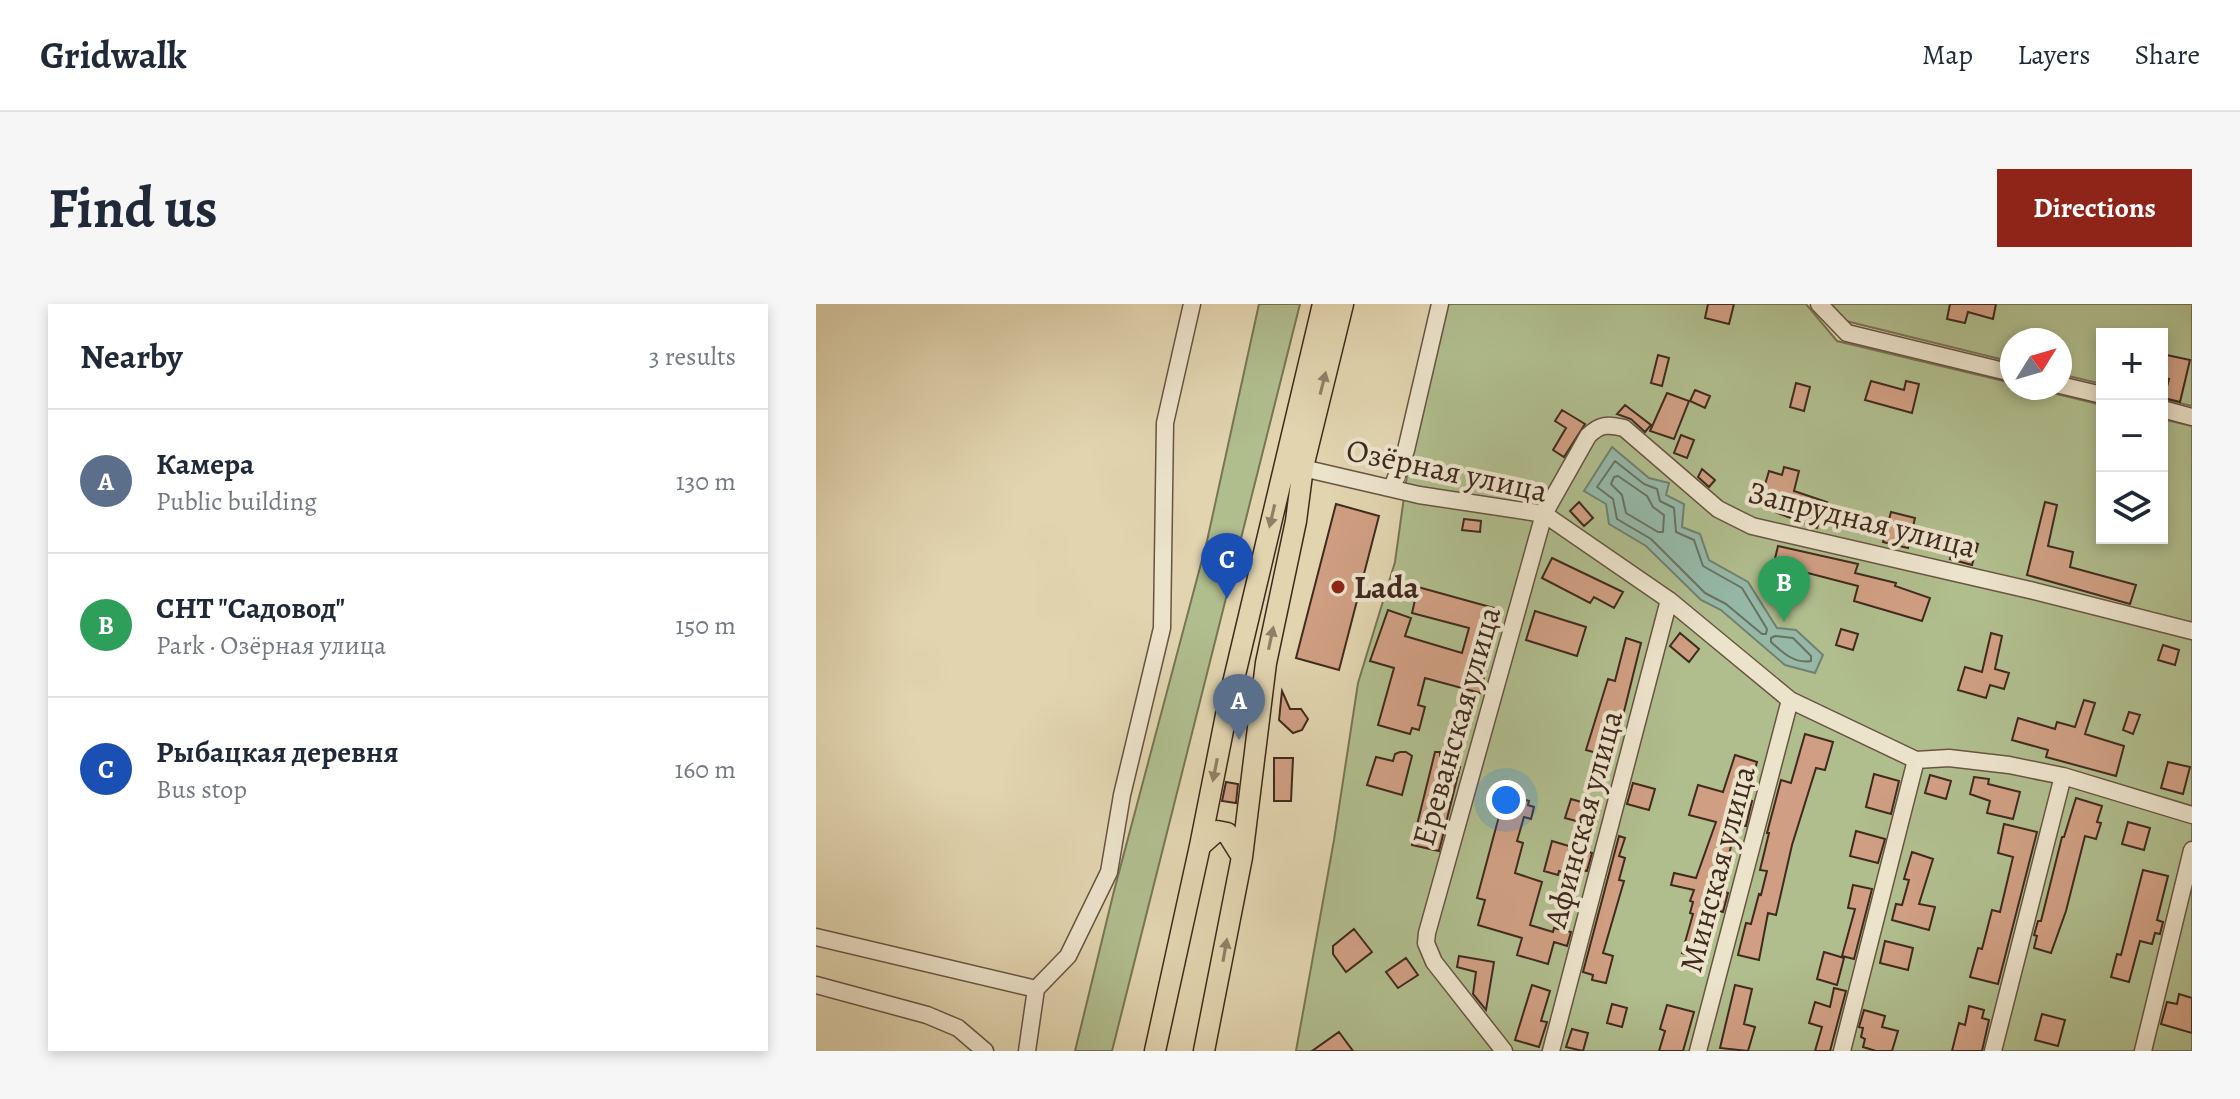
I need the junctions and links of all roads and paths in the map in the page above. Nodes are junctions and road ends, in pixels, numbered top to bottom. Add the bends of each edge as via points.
1 (1192, 304) edge
2 (1323, 304) edge
3 (1343, 304) edge
4 (1440, 304) edge
5 (1819, 304) edge
6 (2000, 370) edge
7 (2072, 388) edge
8 (2096, 394) edge
9 (2168, 411) edge
10 (2192, 417) edge
11 (1293, 466) junction
12 (1392, 488) junction
13 (1544, 514) junction
14 (1669, 600) junction
15 (2192, 631) edge
16 (1790, 700) junction
17 (1916, 760) junction
18 (2063, 776) junction
19 (2192, 815) edge
20 (1200, 846) junction
21 (2192, 850) edge
22 (1242, 857) junction
23 (816, 937) edge
24 (816, 985) edge
25 (1036, 989) junction
26 (1210, 1027) junction
27 (985, 1051) edge
28 (1027, 1051) edge
29 (1155, 1051) edge
30 (1204, 1051) edge
31 (1211, 1051) edge
32 (1504, 1051) edge
33 (1551, 1051) edge
34 (1698, 1051) edge
35 (1842, 1051) edge
36 (1993, 1051) edge
37 (2143, 1051) edge

1 - 25 street via 1165,423 1162,628 1109,872 1068,956
2 - 11 main road
11 -> 3 main road
4 - 12 street
5 - 6 street via 1847,333
7 - 8 street
9 - 10 street
11 - 12 street, Озёрная улица
11 -> 20 main road via 1229,700
22 -> 11 main road via 1266,663 1296,521
12 - 13 street, Озёрная улица
13 - 14 street, Озёрная улица
13 - 15 street, Запрудная улица via 1588,436 1597,427 1615,426 1718,509 1752,526
13 - 32 street, Ереванская улица via 1427,933 1429,953
14 - 16 street, Озёрная улица
14 - 33 street, Афинская улица
16 - 17 street, Озёрная улица
16 - 34 street, Минская улица
17 - 18 street, Озёрная улица via 1949,758
17 - 35 street
18 - 19 street, Озёрная улица
18 - 36 street
20 - 22 main road via 1217,831 1227,833
20 - 29 main road
21 - 37 street
26 -> 22 main road
23 - 25 street
24 - 27 street via 927,1015 958,1028
25 - 28 street
26 - 30 main road
26 - 31 main road

